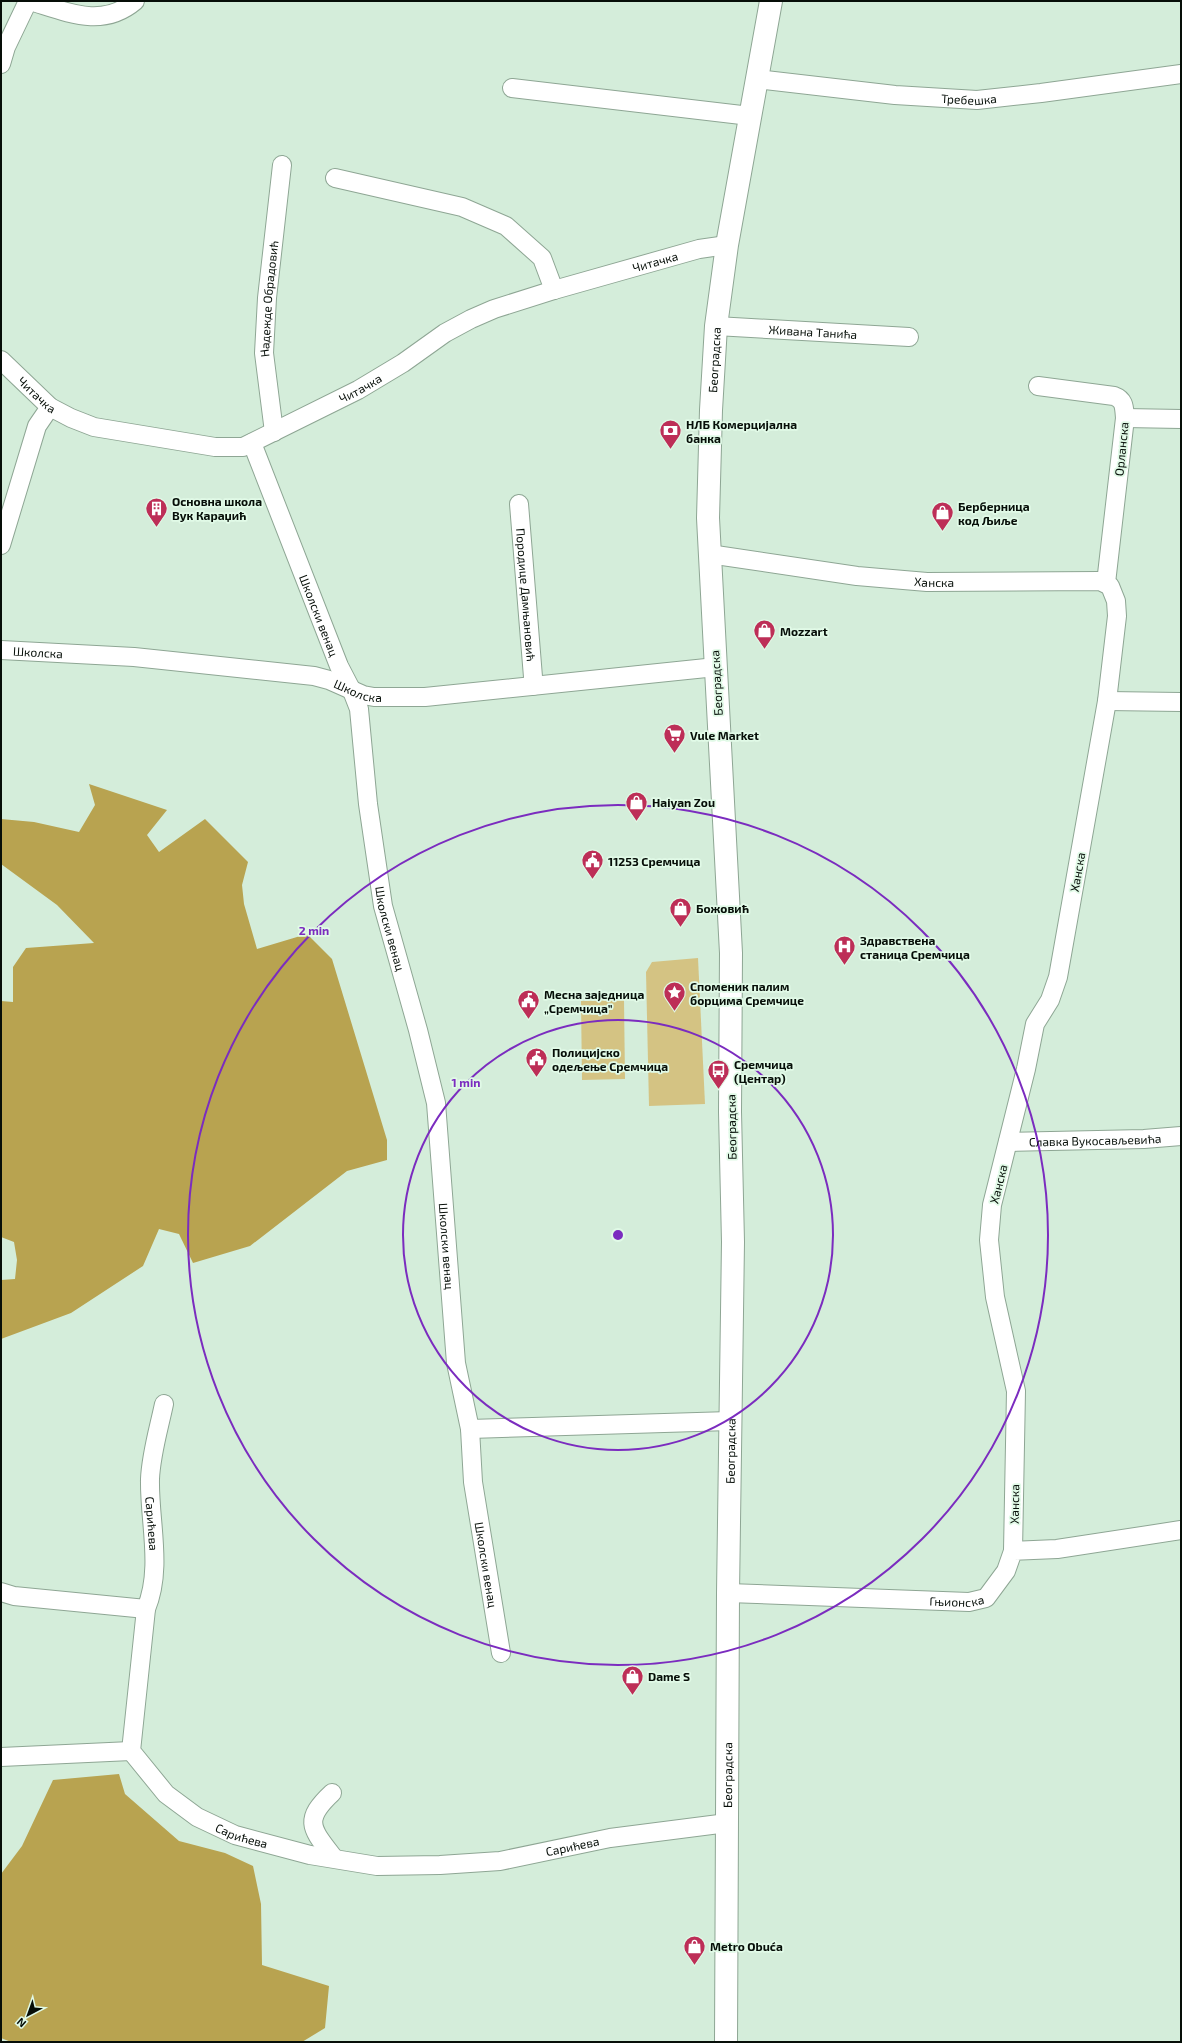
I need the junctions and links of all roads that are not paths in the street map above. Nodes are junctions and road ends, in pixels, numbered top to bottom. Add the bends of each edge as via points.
1 (29, 1) edge
2 (135, 1) edge
3 (771, 1) edge
4 (1, 64) edge
5 (1181, 74) edge
6 (757, 79) junction
7 (512, 88) dead end
8 (750, 116) junction
9 (282, 165) dead end
10 (335, 178) dead end
11 (727, 245) junction
12 (554, 290) junction
13 (716, 326) junction
14 (909, 337) dead end
15 (1, 360) edge
16 (1038, 386) dead end
17 (50, 407) junction
18 (1125, 418) junction
19 (1181, 419) edge
20 (274, 432) junction
21 (252, 443) junction
22 (519, 504) dead end
23 (1, 545) edge
24 (709, 554) junction
25 (1106, 583) junction
26 (1, 650) edge
27 (716, 667) junction
28 (533, 686) junction
29 (352, 691) junction
30 (1107, 701) junction
31 (1181, 702) edge
32 (1181, 1136) edge
33 (1008, 1142) junction
34 (164, 1404) dead end
35 (730, 1421) junction
36 (470, 1429) junction
37 (1181, 1530) edge
38 (1013, 1551) junction
39 (1, 1592) edge
40 (728, 1593) junction
41 (146, 1609) junction
42 (501, 1653) dead end
43 (131, 1751) junction
44 (1, 1757) edge
45 (332, 1793) dead end
46 (727, 1823) junction
47 (334, 1858) junction
48 (726, 2042) edge

1 - 2 street via 73,14 94,17 113,15
1 - 4 street via 6,47
3 - 6 main road, Београдска
5 - 6 street, Требешка via 977,100 895,95
6 - 8 main road, Београдска
7 - 8 street
8 - 11 main road, Београдска
9 - 20 street, Надежде Обрадовић via 267,298 264,353
10 - 12 street via 462,207 506,226 542,258
11 - 12 street, Читачка via 699,250
11 - 13 main road, Београдска
12 - 20 street, Читачка via 471,319 358,390
13 - 14 street, Живана Танића
13 - 24 main road, Београдска via 710,410
15 - 17 street, Читачка
16 - 18 street, Орланска via 1119,398 1124,405
17 - 21 street, Читачка via 94,427 216,447 243,447
17 - 23 street via 37,426
18 - 19 street
18 - 25 street, Орланска
20 - 21 street, Читачка
21 - 29 street, Школски венац via 339,666
22 - 28 street, Породице Дамњановић
24 - 25 street, Ханска via 857,576 927,582 1092,580
24 - 27 main road, Београдска
25 - 30 street, Ханска via 1113,591 1117,616
26 - 29 street, Школска via 134,657 314,676
27 - 28 street, Школска
27 - 35 main road, Београдска via 731,953 730,1112 733,1242
28 - 29 street, Школска via 425,697 374,697
29 - 36 street, Школски венац via 360,716 368,804 383,906 436,1103 456,1363
30 - 31 street
30 - 33 street, Ханска via 1058,977 1050,1000 1036,1024
32 - 33 street, Славка Вукосављевића
33 - 38 street, Ханска via 992,1205 989,1240 995,1297 1016,1391
34 - 41 street, Сарићева via 150,1477 154,1542 152,1587
35 - 36 street
35 - 40 main road, Београдска
36 - 42 street, Школски венац via 473,1482
37 - 38 street via 1057,1549
38 - 40 street, Гњионска via 1006,1571 986,1598 969,1602
39 - 41 street via 14,1596
40 - 46 main road, Београдска
41 - 43 street, Сарићева
43 - 44 street
43 - 47 street, Сарићева via 166,1794 197,1817 235,1835 310,1855
45 - 47 street via 317,1807 313,1818 314,1829
46 - 47 street, Сарићева via 610,1838 500,1860 440,1865 377,1866
46 - 48 main road, Београдска

